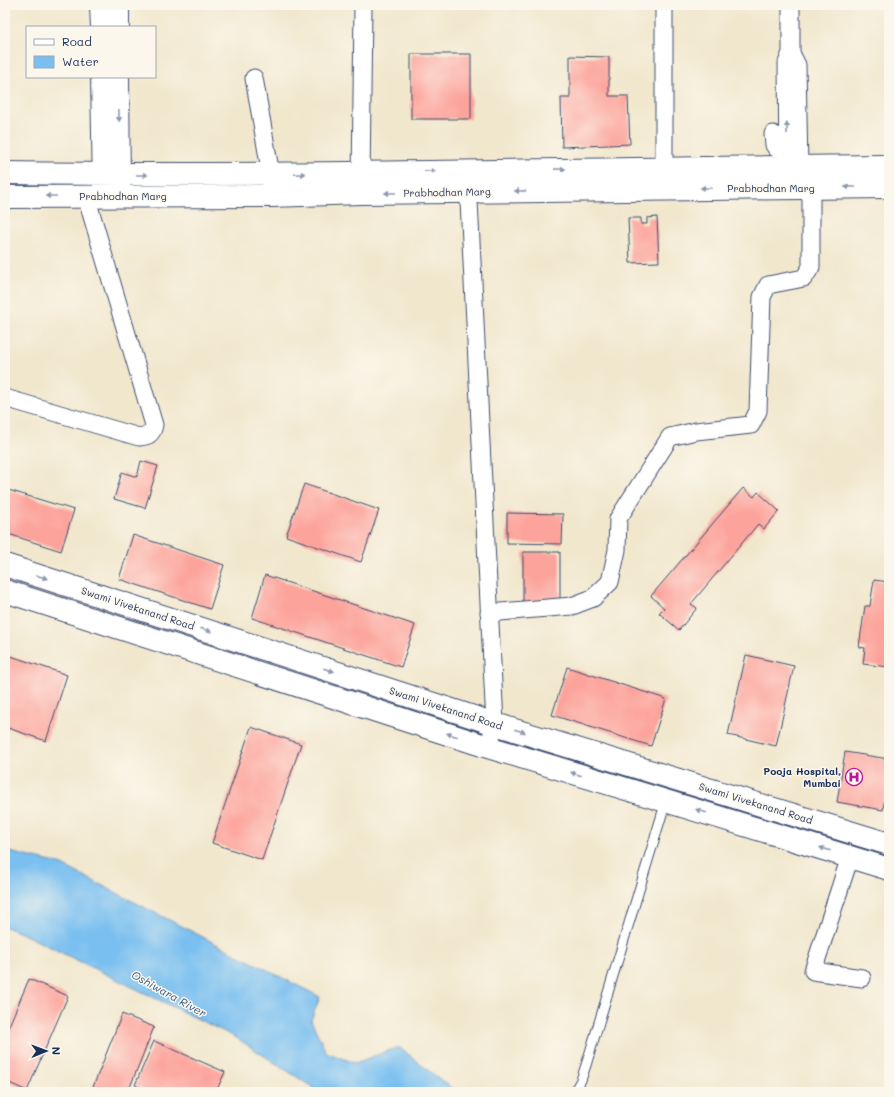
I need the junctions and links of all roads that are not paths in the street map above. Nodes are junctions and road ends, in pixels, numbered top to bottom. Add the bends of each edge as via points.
1 (101, 5) edge
2 (118, 5) edge
3 (363, 5) edge
4 (664, 5) edge
5 (791, 5) edge
6 (102, 26) edge
7 (118, 26) edge
8 (102, 78) edge
9 (118, 78) edge
10 (254, 78) dead end
11 (773, 134) dead end
12 (889, 166) edge
13 (799, 167) junction
14 (468, 170) junction
15 (5, 173) edge
16 (111, 174) junction
17 (271, 175) junction
18 (664, 178) junction
19 (361, 182) junction
20 (889, 187) edge
21 (469, 192) junction
22 (5, 196) edge
23 (271, 196) junction
24 (103, 197) junction
25 (5, 398) edge
26 (5, 565) edge
27 (5, 591) edge
28 (489, 613) junction
29 (495, 724) junction
30 (488, 747) junction
31 (666, 801) junction
32 (889, 844) edge
33 (850, 857) junction
34 (889, 869) edge
35 (862, 978) dead end
36 (574, 1092) edge

1 - 6 street
2 - 7 street
3 - 19 street
4 - 18 street
5 - 13 street via 791,53 797,65
8 - 16 street
9 -> 16 street
10 - 17 street
11 - 13 street via 776,148
12 - 13 street
13 -> 18 street, Prabhodhan Marg
13 - 18 street
20 -> 13 street, Prabhodhan Marg
13 - 28 street via 811,267 804,278 768,285 762,297 758,411 751,425 696,431 670,437 618,519 617,550 610,582 593,598 572,606
14 -> 18 street
19 -> 14 street
14 - 21 street
15 - 16 street
16 -> 17 street
16 - 24 street
17 -> 19 street
17 - 23 street
18 -> 21 street, Prabhodhan Marg
21 -> 19 street, Prabhodhan Marg
19 - 23 street, Prabhodhan Marg
21 - 28 street
24 -> 22 street, Prabhodhan Marg
23 - 24 street, Prabhodhan Marg
24 - 25 street via 154,425 153,432 149,436 139,437
26 -> 29 street, Swami Vivekanand Road
30 -> 27 street
28 - 29 street
29 - 30 street
29 -> 32 street, Swami Vivekanand Road
31 -> 30 street
33 -> 31 street
31 - 36 lane via 587,1062
33 - 34 street
33 - 35 street via 813,972

